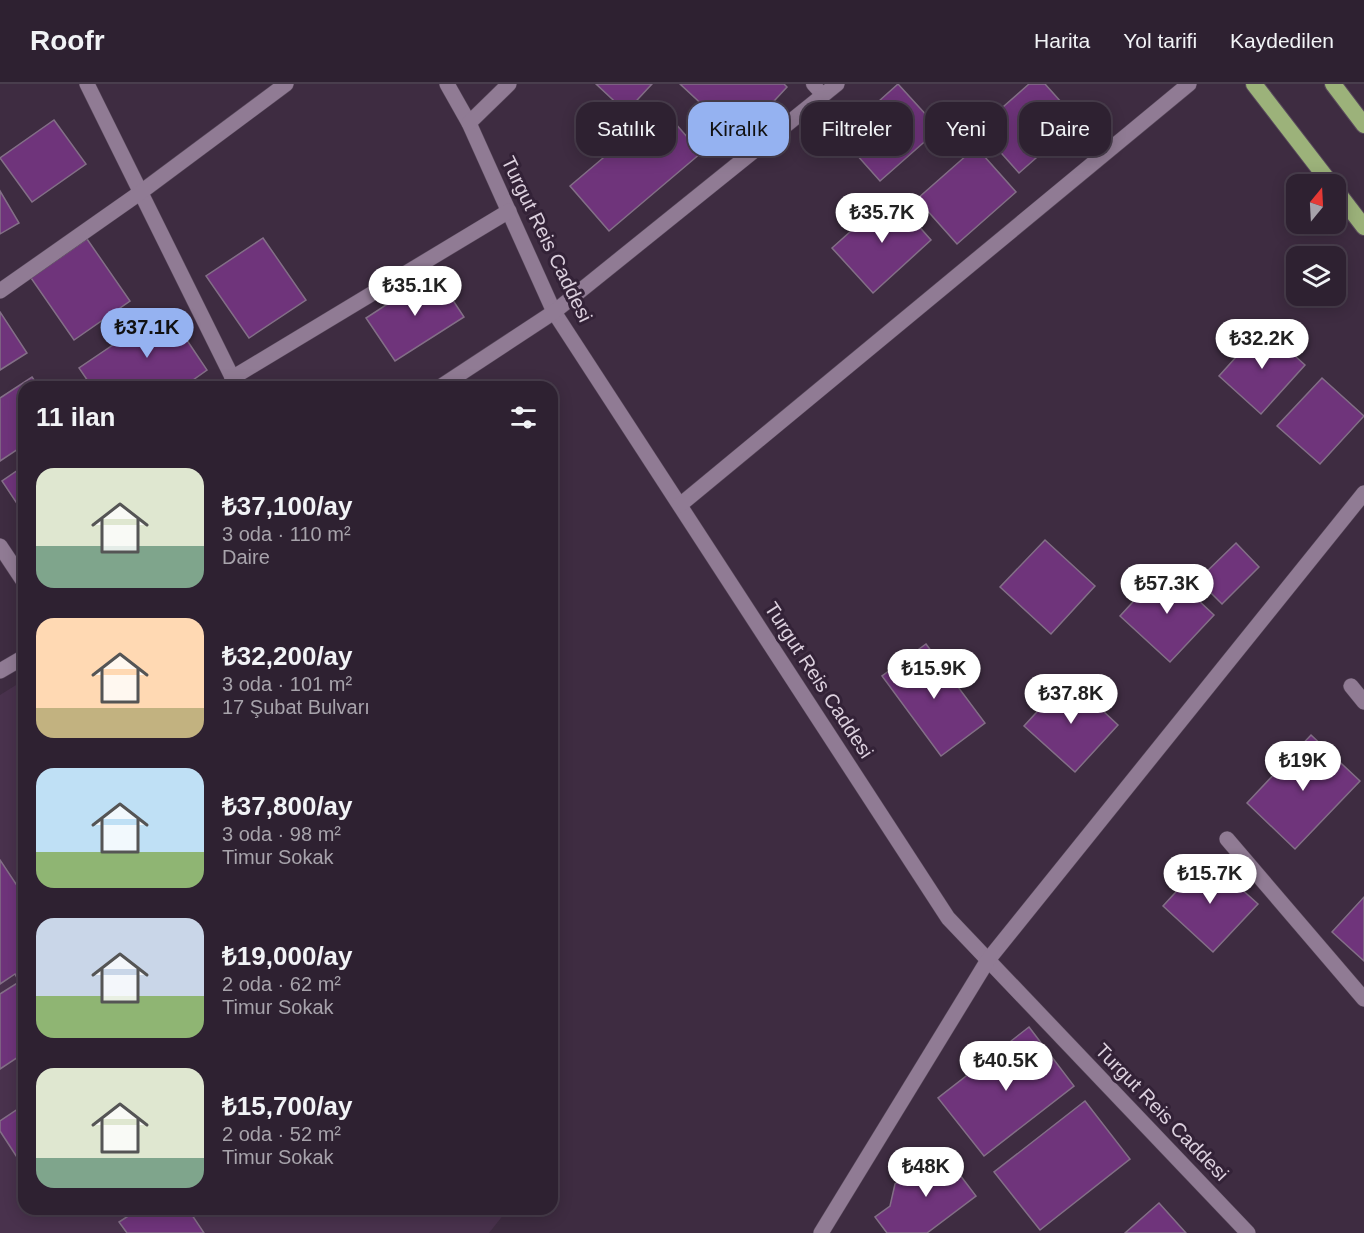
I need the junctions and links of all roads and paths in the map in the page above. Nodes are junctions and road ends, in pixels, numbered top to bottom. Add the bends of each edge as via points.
1 (87, 84) edge
2 (286, 84) edge
3 (447, 84) edge
4 (509, 84) edge
5 (837, 84) edge
6 (1189, 84) edge
7 (1254, 84) edge
8 (1333, 84) edge
9 (818, 90) edge
10 (470, 123) junction
11 (1364, 125) edge
12 (1323, 174) edge
13 (141, 192) junction
14 (1346, 203) edge
15 (509, 211) junction
16 (1364, 227) edge
17 (0, 291) edge
18 (554, 312) junction
19 (234, 381) edge
20 (236, 381) edge
21 (449, 381) edge
22 (1364, 493) edge
23 (680, 505) junction
24 (0, 546) edge
25 (18, 573) edge
26 (18, 660) edge
27 (0, 671) edge
28 (1351, 686) dead end
29 (1364, 702) edge
30 (1227, 839) dead end
31 (988, 960) junction
32 (1364, 999) edge
33 (821, 1233) edge
34 (1248, 1233) edge

1 - 13 street
2 - 13 street
3 - 10 street, Turgut Reis Caddesi
4 - 10 street
5 - 9 street
6 - 23 street
7 - 12 highway
8 - 11 highway
9 - 18 street
10 - 15 street, Turgut Reis Caddesi
13 - 17 street
13 - 19 street
14 - 16 highway
15 - 18 street, Turgut Reis Caddesi
15 - 20 street
18 - 21 street
18 - 23 street, Turgut Reis Caddesi
22 - 31 street
23 - 31 street, Turgut Reis Caddesi via 948,918
24 - 25 street
26 - 27 street
28 - 29 street
30 - 32 street
31 - 33 street
31 - 34 street, Turgut Reis Caddesi

